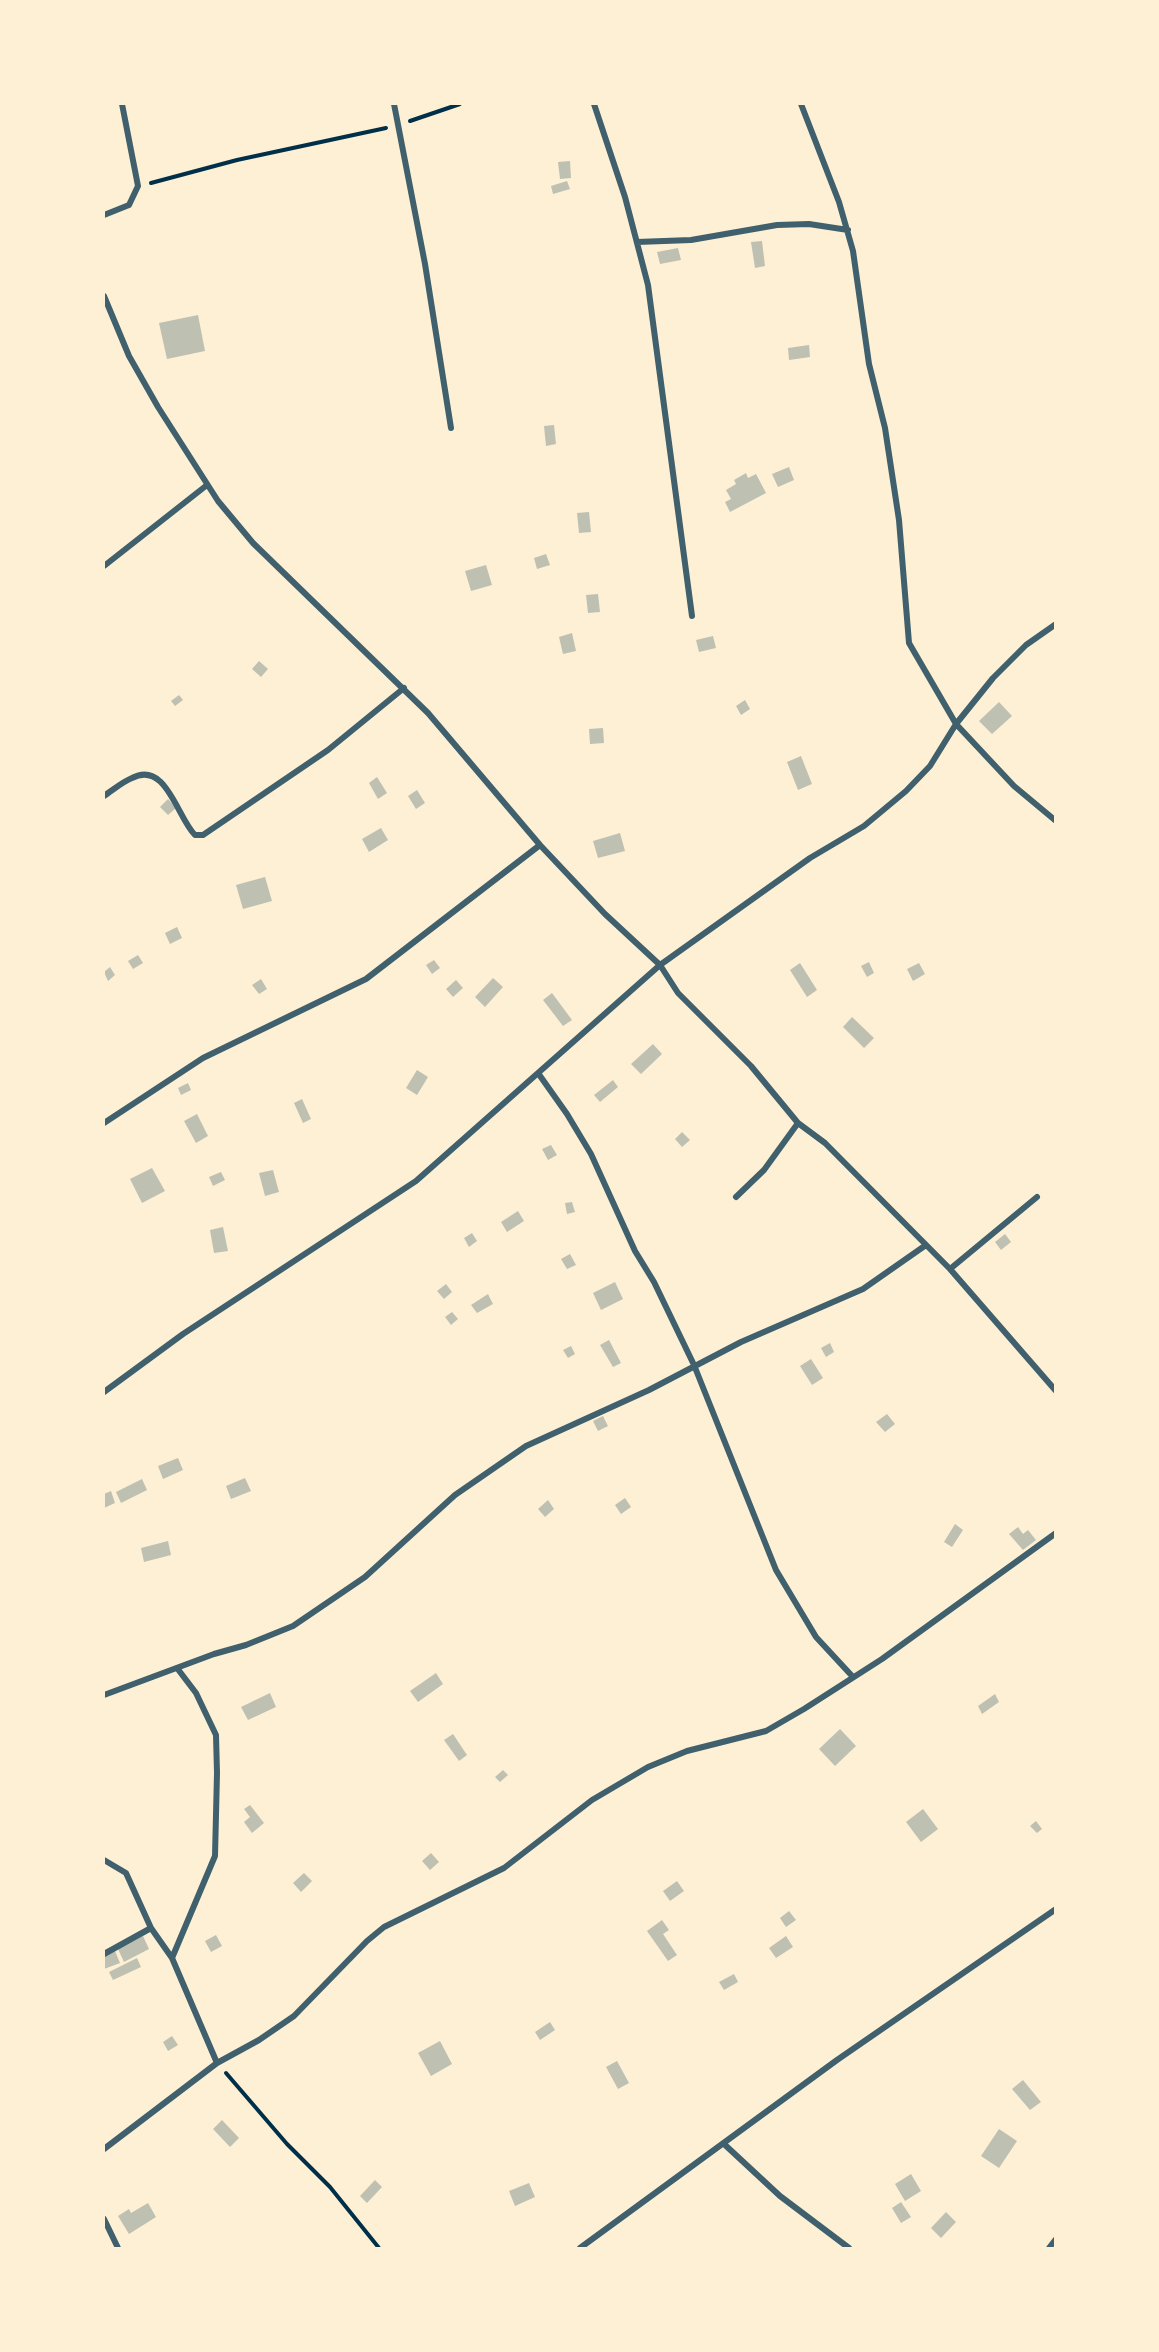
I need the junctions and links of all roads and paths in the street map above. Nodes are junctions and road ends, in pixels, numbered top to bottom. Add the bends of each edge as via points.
1 (122, 104) edge
2 (394, 104) edge
3 (460, 104) edge
4 (594, 104) edge
5 (801, 104) edge
6 (399, 124) junction
7 (138, 186) junction
8 (104, 214) edge
9 (848, 230) junction
10 (637, 242) junction
11 (104, 296) edge
12 (451, 428) dead end
13 (207, 485) junction
14 (104, 566) edge
15 (692, 616) dead end
16 (1056, 624) edge
17 (404, 688) junction
18 (956, 724) junction
19 (104, 796) edge
20 (1056, 821) edge
21 (540, 845) junction
22 (660, 965) junction
23 (538, 1073) junction
24 (104, 1123) edge
25 (798, 1123) junction
26 (736, 1197) dead end
27 (1037, 1197) dead end
28 (926, 1245) junction
29 (950, 1269) junction
30 (694, 1365) junction
31 (1055, 1389) edge
32 (104, 1392) edge
33 (1056, 1533) edge
34 (177, 1668) junction
35 (853, 1677) junction
36 (104, 1695) edge
37 (104, 1860) edge
38 (1056, 1909) edge
39 (151, 1928) junction
40 (104, 1954) edge
41 (172, 1958) junction
42 (217, 2063) junction
43 (724, 2144) junction
44 (104, 2149) edge
45 (104, 2219) edge
46 (1056, 2239) edge
47 (590, 2242) junction
48 (118, 2248) edge
49 (379, 2248) edge
50 (580, 2248) edge
51 (597, 2248) edge
52 (849, 2248) edge
53 (1049, 2248) edge

1 - 7 street
2 - 6 street
3 - 6 path
4 - 10 street
5 - 9 street
6 - 7 path
6 - 12 street
7 - 8 street via 129,205
9 - 10 street via 809,224 777,225 691,240
9 - 18 street via 899,520 907,636
10 - 15 street via 648,285
11 - 13 street via 129,356
13 - 14 street
13 - 17 street via 278,570
16 - 18 street via 1026,645
17 - 19 street via 328,750 203,835 195,835 164,783 149,774 134,776
17 - 21 street
18 - 20 street via 1014,786
18 - 22 street via 930,766 864,826 810,858
21 - 22 street
21 - 24 street via 366,979 203,1058
22 - 23 street
22 - 25 street via 678,993 751,1066
23 - 30 street via 591,1154 635,1251
23 - 32 street via 416,1181 203,1321
25 - 26 street via 764,1170
25 - 28 street via 825,1143
27 - 29 street
28 - 29 street
28 - 30 street via 863,1289
29 - 31 street
30 - 34 street via 502,1461 455,1495 365,1577 293,1626
30 - 35 street via 776,1570 816,1637
33 - 35 street
34 - 36 street
34 - 41 street via 196,1693 216,1735 217,1784 215,1856
35 - 42 street via 766,1731 687,1751 648,1767 592,1800 504,1868 384,1927 294,2016
37 - 39 street via 126,1873
38 - 43 street via 837,2060
39 - 40 street
39 - 41 street
41 - 42 street
42 - 44 street
42 - 49 path via 294,2152 330,2187
43 - 47 street
43 - 52 street via 780,2196
45 - 48 street
46 - 53 street
47 - 50 street
47 - 51 street

